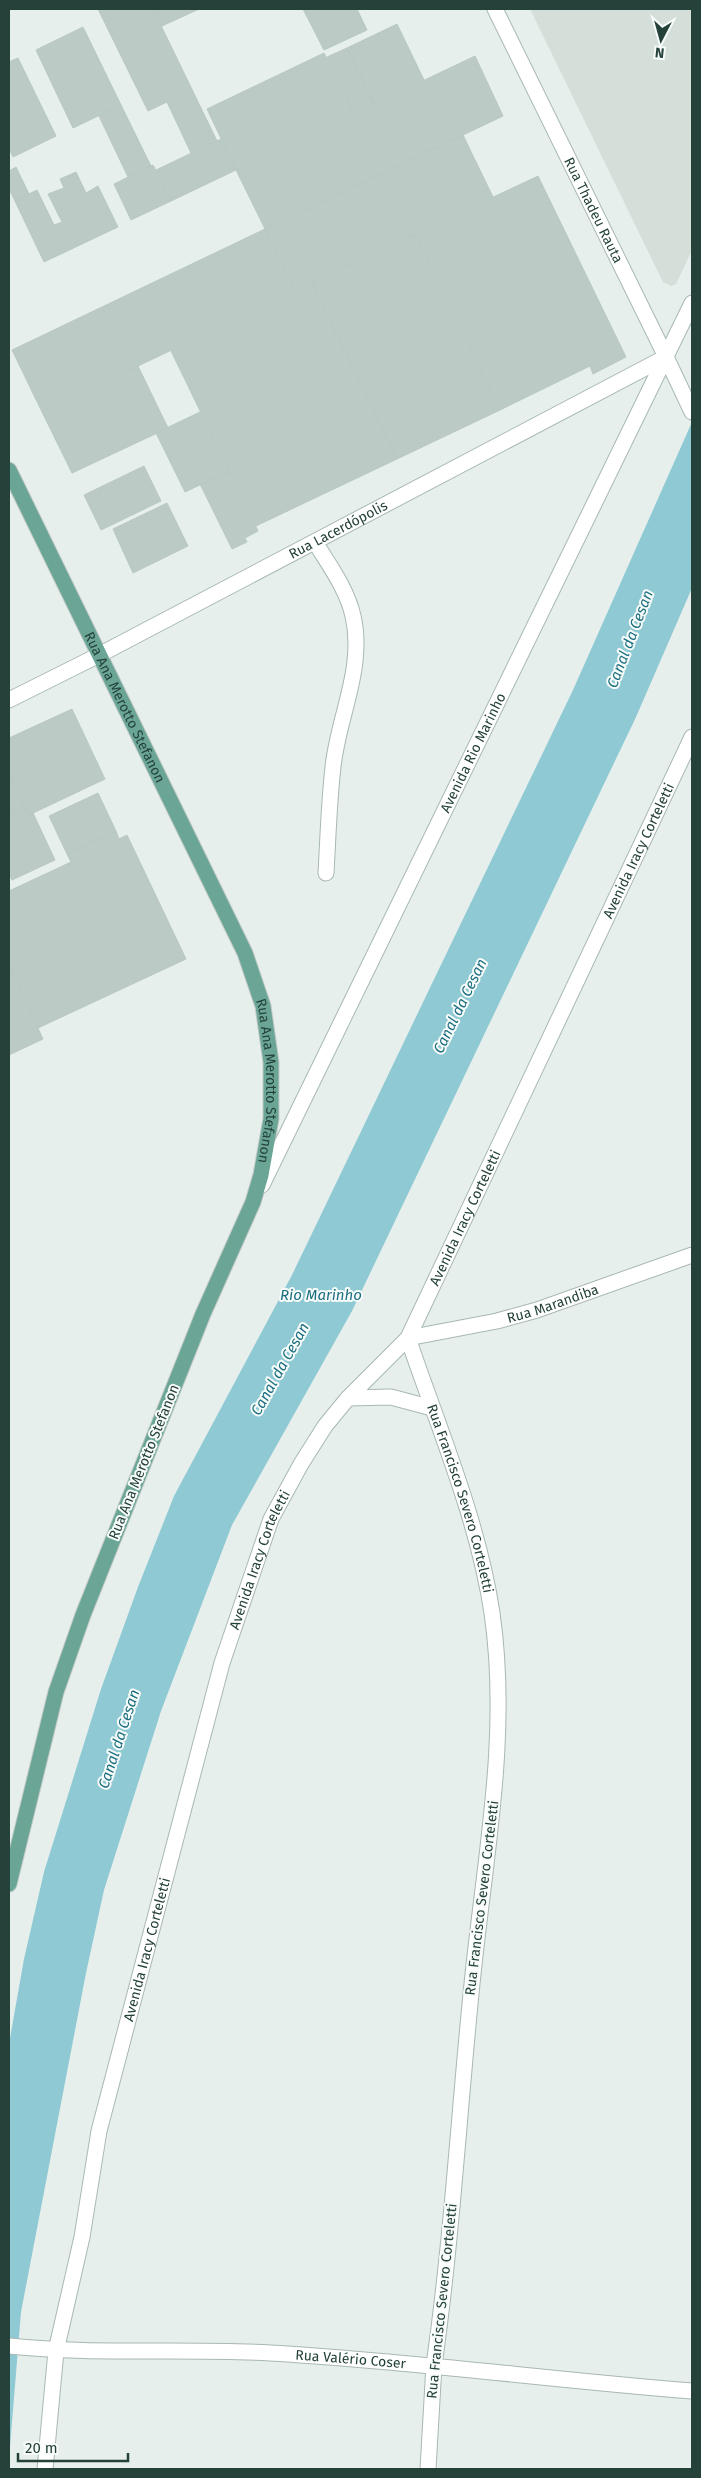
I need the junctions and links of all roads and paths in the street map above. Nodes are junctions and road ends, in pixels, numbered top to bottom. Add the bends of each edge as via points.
1 (495, 9) edge
2 (692, 303) edge
3 (666, 357) junction
4 (692, 412) edge
5 (9, 470) edge
6 (315, 542) junction
7 (99, 655) junction
8 (9, 700) edge
9 (692, 737) edge
10 (326, 874) dead end
11 (253, 1202) junction
12 (692, 1255) edge
13 (408, 1338) junction
14 (348, 1398) junction
15 (432, 1408) junction
16 (9, 1884) edge
17 (14, 2346) edge
18 (56, 2350) junction
19 (434, 2365) junction
20 (692, 2391) edge
21 (45, 2469) edge
22 (428, 2469) edge

1 - 3 street, Rua Thadeu Rauta
2 - 3 street, Avenida Rio Marinho
3 - 4 street, Rua Thadeu Rauta
3 - 6 street, Rua Lacerdópolis
3 - 11 street, Avenida Rio Marinho
5 - 7 main road, Rua Ana Merotto Stefanon
6 - 7 street, Rua Lacerdópolis
6 - 10 street via 344,590 353,617 355,645 353,679 333,765
7 - 8 street, Rua Lacerdópolis
7 - 11 main road, Rua Ana Merotto Stefanon via 246,953 255,979 268,1034 272,1091 267,1147
9 - 13 street, Avenida Iracy Corteletti
11 - 16 main road, Rua Ana Merotto Stefanon via 203,1314 83,1615 56,1692
12 - 13 street, Rua Marandiba via 537,1310
13 - 14 street, Avenida Iracy Corteletti
13 - 15 street, Rua Francisco Severo Corteletti
14 - 15 street via 391,1397
14 - 18 street, Avenida Iracy Corteletti via 325,1426 271,1519 222,1663 99,2131 82,2238
15 - 19 street, Rua Francisco Severo Corteletti via 479,1546 492,1615 498,1698 494,1795 472,1983 445,2289
17 - 18 street, Rua Valério Coser
18 - 19 street, Rua Valério Coser via 268,2352
18 - 21 street, Avenida Iracy Corteletti
19 - 20 street, Rua Valério Coser
19 - 22 street, Rua Francisco Severo Corteletti

